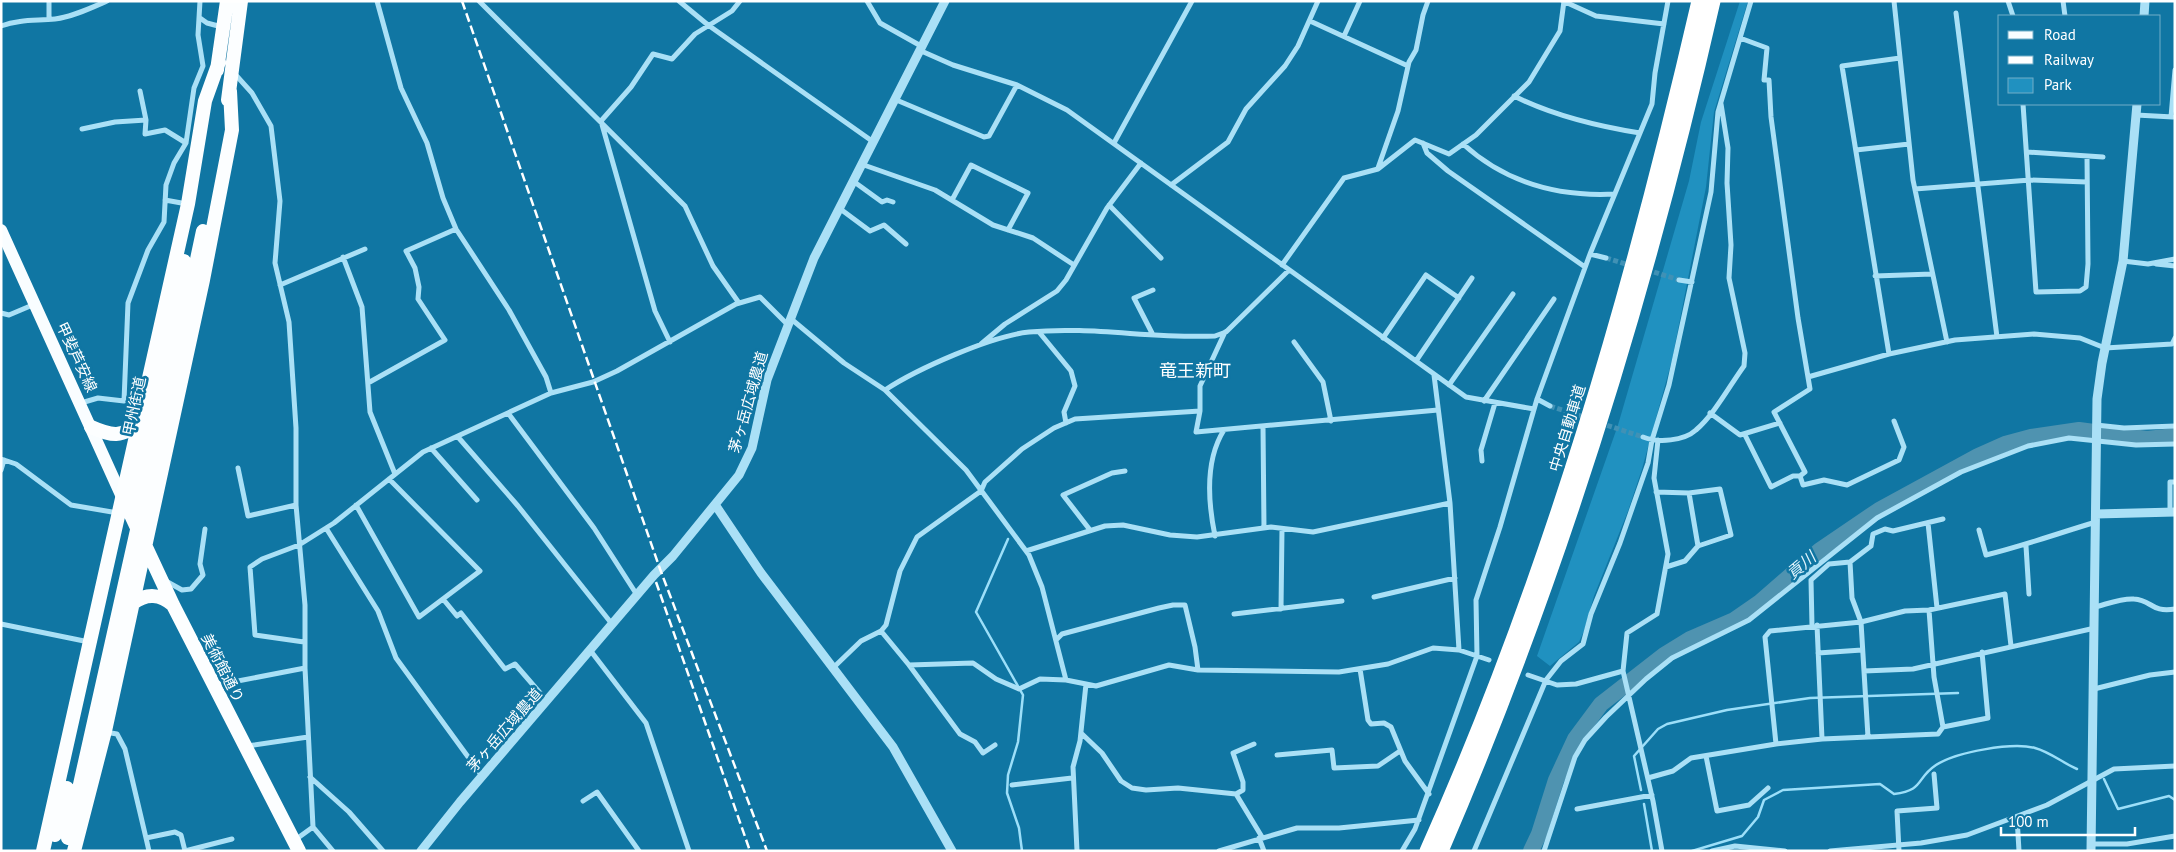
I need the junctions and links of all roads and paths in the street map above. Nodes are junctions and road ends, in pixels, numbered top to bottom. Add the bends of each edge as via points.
1 (49, 1) edge
2 (107, 1) edge
3 (200, 1) edge
4 (227, 1) edge
5 (241, 1) edge
6 (377, 1) edge
7 (479, 1) edge
8 (679, 1) edge
9 (740, 1) edge
10 (867, 1) edge
11 (945, 1) edge
12 (1192, 1) edge
13 (1318, 1) edge
14 (1360, 1) edge
15 (1428, 1) edge
16 (1563, 1) edge
17 (1668, 1) edge
18 (1698, 1) edge
19 (1714, 1) edge
20 (1751, 1) edge
21 (1894, 1) edge
22 (2008, 1) edge
23 (2063, 1) edge
24 (2145, 1) edge
25 (1956, 13) dead end
26 (2013, 15) edge
27 (2064, 15) edge
28 (2144, 15) edge
29 (49, 18) junction
30 (200, 18) junction
31 (1310, 20) junction
32 (1664, 24) junction
33 (708, 25) junction
34 (1, 26) edge
35 (224, 27) junction
36 (1344, 36) junction
37 (1740, 38) junction
38 (920, 48) junction
39 (1900, 58) junction
40 (219, 62) junction
41 (1408, 66) junction
42 (2175, 70) edge
43 (232, 71) junction
44 (1017, 85) junction
45 (140, 91) dead end
46 (230, 91) junction
47 (1514, 96) junction
48 (894, 99) junction
49 (1721, 104) junction
50 (2023, 105) edge
51 (2137, 105) edge
52 (2136, 115) junction
53 (2173, 117) edge
54 (146, 120) junction
55 (602, 121) junction
56 (82, 129) dead end
57 (1640, 133) junction
58 (872, 141) junction
59 (1114, 143) junction
60 (1423, 143) junction
61 (186, 144) junction
62 (1463, 144) junction
63 (1909, 144) junction
64 (1856, 150) junction
65 (2027, 152) junction
66 (2087, 156) junction
67 (2103, 157) dead end
68 (1141, 163) junction
69 (861, 164) junction
70 (1378, 169) junction
71 (2030, 180) junction
72 (853, 181) junction
73 (2087, 182) junction
74 (1978, 184) junction
75 (1171, 185) junction
76 (1915, 188) junction
77 (1615, 194) junction
78 (165, 200) junction
79 (952, 200) junction
80 (893, 202) dead end
81 (188, 204) junction
82 (1109, 205) junction
83 (839, 208) junction
84 (456, 229) junction
85 (1, 230) edge
86 (1008, 230) junction
87 (906, 244) dead end
88 (365, 249) dead end
89 (1590, 254) junction
90 (343, 258) junction
91 (1161, 258) dead end
92 (1606, 258) tunnel mouth
93 (2175, 259) edge
94 (2124, 261) junction
95 (190, 262) junction
96 (1074, 264) junction
97 (2148, 264) junction
98 (1282, 265) junction
99 (1586, 266) junction
100 (2175, 266) edge
101 (1289, 270) junction
102 (1932, 274) junction
103 (1875, 276) junction
104 (1472, 278) dead end
105 (1679, 280) tunnel mouth
106 (1692, 282) junction
107 (280, 285) junction
108 (1152, 290) dead end
109 (1513, 294) dead end
110 (1459, 298) junction
111 (1554, 299) dead end
112 (739, 303) junction
113 (35, 304) junction
114 (1, 313) edge
115 (788, 321) junction
116 (1039, 332) junction
117 (1226, 332) junction
118 (1153, 335) junction
119 (1997, 337) junction
120 (1383, 338) junction
121 (670, 342) junction
122 (1294, 342) dead end
123 (1947, 342) junction
124 (2174, 343) edge
125 (976, 348) junction
126 (2105, 348) junction
127 (1889, 354) junction
128 (1416, 362) junction
129 (1434, 375) junction
130 (1808, 377) junction
131 (368, 383) junction
132 (1449, 385) junction
133 (886, 390) junction
134 (551, 393) junction
135 (1537, 399) junction
136 (1484, 401) junction
137 (80, 403) junction
138 (1495, 403) junction
139 (1550, 406) tunnel mouth
140 (1534, 409) junction
141 (1438, 410) junction
142 (1200, 411) junction
143 (508, 413) junction
144 (1710, 413) junction
145 (138, 419) junction
146 (1331, 421) junction
147 (1894, 421) dead end
148 (1066, 423) junction
149 (1780, 423) junction
150 (2096, 425) junction
151 (1263, 426) junction
152 (2175, 426) edge
153 (91, 427) junction
154 (1224, 430) junction
155 (1745, 435) junction
156 (458, 436) junction
157 (1643, 437) tunnel mouth
158 (1655, 440) junction
159 (2096, 441) junction
160 (2175, 444) edge
161 (431, 448) junction
162 (2, 460) edge
163 (1482, 461) dead end
164 (238, 468) dead end
165 (1, 470) edge
166 (1126, 471) dead end
167 (395, 474) junction
168 (1800, 476) junction
169 (389, 479) junction
170 (2175, 482) edge
171 (982, 490) junction
172 (1656, 492) junction
173 (1689, 494) junction
174 (122, 497) junction
175 (476, 500) dead end
176 (1450, 503) junction
177 (296, 505) junction
178 (356, 505) junction
179 (716, 506) junction
180 (2172, 512) edge
181 (119, 513) junction
182 (2096, 518) junction
183 (1942, 519) dead end
184 (1928, 523) junction
185 (326, 528) junction
186 (1264, 528) junction
187 (205, 529) dead end
188 (1282, 529) junction
189 (1090, 530) junction
190 (1979, 530) dead end
191 (1215, 536) junction
192 (299, 545) junction
193 (145, 546) junction
194 (1698, 546) junction
195 (2026, 546) junction
196 (1026, 551) junction
197 (1850, 562) junction
198 (1666, 567) junction
199 (1455, 578) junction
200 (161, 580) junction
201 (637, 594) junction
202 (2029, 594) dead end
203 (1374, 597) dead end
204 (443, 599) junction
205 (1342, 601) dead end
206 (133, 603) junction
207 (173, 605) junction
208 (2095, 607) junction
209 (1937, 608) junction
210 (1281, 609) junction
211 (2175, 609) edge
212 (1929, 610) junction
213 (1234, 614) dead end
214 (1861, 622) junction
215 (1, 624) edge
216 (612, 624) junction
217 (1814, 626) junction
218 (2095, 628) junction
219 (881, 631) junction
220 (1056, 640) junction
221 (304, 642) junction
222 (90, 643) junction
223 (2011, 646) junction
224 (590, 650) junction
225 (1459, 650) junction
226 (1862, 650) junction
227 (1982, 652) junction
228 (1818, 653) junction
229 (1477, 656) junction
230 (1489, 660) dead end
231 (1933, 664) junction
232 (909, 666) junction
233 (834, 667) junction
234 (304, 668) junction
235 (1198, 670) junction
236 (1360, 670) junction
237 (1623, 671) junction
238 (1864, 671) junction
239 (2175, 672) edge
240 (1528, 675) dead end
241 (1066, 680) junction
242 (1546, 682) junction
243 (1086, 684) junction
244 (214, 686) junction
245 (2094, 689) junction
246 (1630, 694) junction
247 (547, 701) junction
248 (1943, 727) junction
249 (105, 732) junction
250 (1081, 733) junction
251 (308, 737) junction
252 (1868, 737) junction
253 (1822, 739) junction
254 (1254, 744) dead end
255 (1776, 744) junction
256 (995, 745) dead end
257 (245, 746) junction
258 (1400, 751) junction
259 (1277, 755) dead end
260 (1706, 756) junction
261 (2175, 766) edge
262 (1934, 774) dead end
263 (482, 776) junction
264 (310, 778) junction
265 (1072, 778) junction
266 (1648, 778) junction
267 (2092, 779) junction
268 (1012, 785) dead end
269 (1768, 788) dead end
270 (1236, 794) junction
271 (1428, 794) junction
272 (1652, 795) junction
273 (583, 801) dead end
274 (1577, 809) dead end
275 (2017, 816) junction
276 (67, 818) junction
277 (1419, 820) junction
278 (313, 827) junction
279 (2175, 836) edge
280 (146, 838) junction
281 (232, 838) dead end
282 (1261, 838) junction
283 (296, 846) edge
284 (2091, 847) edge
285 (1899, 848) edge
286 (638, 850) edge
287 (42, 851) edge
288 (51, 851) edge
289 (64, 851) edge
290 (74, 851) edge
291 (149, 851) edge
292 (333, 851) edge
293 (383, 851) edge
294 (421, 851) edge
295 (689, 851) edge
296 (952, 851) edge
297 (1077, 851) edge
298 (1220, 851) edge
299 (1264, 851) edge
300 (1402, 851) edge
301 (1427, 851) edge
302 (1441, 851) edge
303 (1474, 851) edge
304 (1544, 851) edge
305 (1662, 851) edge
306 (1712, 851) edge
307 (1785, 851) edge
308 (1830, 851) edge
309 (2019, 851) edge

1 - 29 street
2 - 29 street via 87,10
3 - 30 street
4 - 35 highway, 甲州街道
5 - 43 highway, 甲州街道
6 - 84 street via 401,88 427,143
7 - 55 street
8 - 33 street
9 - 33 street via 732,11
10 - 38 street via 880,23
11 - 38 street, 茅ヶ岳広域農道
12 - 59 street
13 - 31 street
14 - 36 street
15 - 41 street via 1416,50
16 - 32 street via 1596,16
16 - 47 street via 1560,31 1555,42 1529,82
17 - 32 street
18 - 301 highway, 中央自動車道 via 1628,282 1566,490 1486,711
19 - 302 highway, 中央自動車道 via 1640,287 1580,485 1522,650
20 - 37 street
21 - 39 street
22 - 26 street
23 - 27 street
24 - 28 street
25 - 74 street
29 - 34 street via 24,19
30 - 35 street
30 - 61 street via 198,35 203,66 194,88
31 - 36 street
31 - 75 street via 1285,66 1246,109 1228,142
32 - 57 street via 1652,104
33 - 55 street via 690,38 672,59 653,54
33 - 58 street
35 - 40 highway, 甲州街道
36 - 41 street
37 - 49 street
37 - 130 street via 1767,48 1764,80 1769,80 1771,117
38 - 44 street via 953,65
38 - 48 street, 茅ヶ岳広域農道
39 - 63 street
39 - 64 street via 1842,66
40 - 81 highway via 205,101
40 - 95 highway, 甲州街道
41 - 70 street via 1398,111
42 - 53 street
43 - 46 highway, 甲州街道
43 - 107 street via 252,93 271,126 280,201 275,263
44 - 48 street via 989,136 984,138
44 - 59 street via 1067,110
45 - 54 street
46 - 95 highway, 甲州街道
46 - 193 highway, 甲州街道 via 232,130 184,372
47 - 57 street via 1571,119
47 - 62 street
48 - 58 street, 茅ヶ岳広域農道
49 - 106 street via 1711,192
49 - 144 street via 1728,148 1729,278 1745,353 1744,366
50 - 65 street
51 - 52 street
52 - 53 street
52 - 94 street
54 - 56 street
54 - 61 street via 145,134 165,130
55 - 112 street via 684,206 713,266
55 - 121 street via 655,311
57 - 77 street
58 - 69 street, 茅ヶ岳広域農道
59 - 68 street
60 - 62 street via 1449,154
60 - 70 street via 1415,140
60 - 99 street via 1427,153 1448,171
61 - 78 street via 174,163 166,185
62 - 77 street via 1477,157 1519,181 1570,194
63 - 64 street
63 - 76 street
64 - 103 street
65 - 66 street
65 - 71 street
66 - 67 street
66 - 73 street
68 - 75 street
68 - 82 street
69 - 72 street, 茅ヶ岳広域農道
69 - 79 street via 935,190
70 - 98 street via 1344,178
71 - 73 street
71 - 73 street via 2036,292 2080,291 2086,287
71 - 74 street
72 - 80 street via 882,202
72 - 83 street, 茅ヶ岳広域農道
74 - 76 street
74 - 119 street
75 - 98 street
76 - 102 street
77 - 89 street
78 - 81 street
78 - 137 street via 164,222 148,250 128,303 124,401 98,398
79 - 86 street
79 - 86 street via 971,165 1028,193
81 - 145 highway
82 - 91 street
82 - 96 street
83 - 87 street via 870,231 884,225
83 - 115 street, 茅ヶ岳広域農道
84 - 131 street via 406,251 415,268 418,298 445,340
84 - 134 street via 509,310 546,377
85 - 113 main road, 甲斐芦安線
86 - 96 street via 1033,238
88 - 90 street
89 - 92 street
89 - 99 street
90 - 107 street
90 - 131 street via 362,307
93 - 97 street
94 - 97 street
94 - 126 street
95 - 276 highway, 甲州街道, bridge
96 - 125 street via 1057,291 1005,324
97 - 100 street
98 - 101 street
99 - 135 street
101 - 117 street
101 - 120 street
102 - 103 street
102 - 123 street
103 - 127 street
104 - 110 street
105 - 106 street
106 - 158 street
107 - 177 street via 290,330 296,428
108 - 118 street via 1134,298
109 - 132 street
110 - 120 street via 1426,276
110 - 128 street
111 - 136 street
112 - 115 street via 760,297
112 - 121 street
113 - 114 street via 9,315
113 - 137 main road, 甲斐芦安線
115 - 133 street
115 - 179 street, 茅ヶ岳広域農道 via 767,380 752,448 740,475
116 - 118 street
116 - 125 street via 1008,337
116 - 148 street via 1071,371 1075,386 1064,412
117 - 118 street via 1215,336
117 - 142 street via 1200,386
119 - 123 street
119 - 126 street via 2064,335
120 - 128 street
121 - 134 street via 593,382
122 - 146 street via 1323,382
123 - 127 street
124 - 126 street
125 - 133 street via 906,376
126 - 150 street
127 - 130 street
128 - 129 street
129 - 132 street
129 - 141 street
130 - 149 street via 1810,389 1774,412
131 - 167 street via 370,412
132 - 136 street via 1466,397
133 - 171 street
134 - 143 street
135 - 139 street
135 - 140 street
136 - 138 street
137 - 153 main road, 甲斐芦安線
138 - 140 street
138 - 163 street via 1481,450
140 - 229 street via 1476,600
141 - 146 street
141 - 176 street
142 - 148 street via 1096,416
142 - 154 street via 1196,432
143 - 156 street
143 - 201 street via 594,528
144 - 155 street via 1740,436
144 - 158 street via 1689,434
145 - 153 highway via 133,428 121,435 106,434
145 - 174 highway
146 - 151 street
147 - 168 street via 1904,447 1899,460 1848,485 1824,480 1804,485
148 - 171 street via 1022,450 985,482
149 - 155 street
149 - 168 street via 1805,472
150 - 152 street via 2124,428
150 - 159 street
151 - 154 street
151 - 186 street
153 - 174 main road, 甲斐芦安線
154 - 191 street via 1216,442 1210,483 1209,508
155 - 168 street via 1771,487
156 - 161 street
156 - 216 street
157 - 158 street
158 - 172 street
158 - 242 street via 1620,543 1591,614 1586,638 1561,661
159 - 160 street
159 - 182 street
159 - 246 street via 2069,438 2028,446 1961,472 1894,508 1858,532 1749,620 1672,658
161 - 167 street
161 - 175 street
162 - 165 street
162 - 181 street via 16,464 71,504
164 - 177 street via 248,516
166 - 189 street via 1112,473 1064,496
167 - 169 street
169 - 178 street
169 - 204 street via 480,571
170 - 180 street via 2170,482
171 - 196 street
171 - 219 street via 917,537 900,570 886,625
172 - 173 street
172 - 198 street via 1668,554
173 - 194 street
173 - 194 street via 1720,489 1731,535
174 - 181 highway
174 - 193 highway, 美術館通り
176 - 188 street via 1313,532
176 - 199 street
177 - 192 street
178 - 185 street
178 - 204 street via 419,617
179 - 201 street, 茅ヶ岳広域農道
179 - 233 street via 761,574
180 - 182 street
181 - 222 highway
182 - 195 street
182 - 208 street
183 - 184 street
184 - 197 street via 1893,531 1885,529 1874,534 1871,546
184 - 209 street
185 - 192 street
185 - 263 street via 378,611 396,658
186 - 188 street
186 - 191 street
187 - 200 street via 200,564 203,575 191,589 182,590
188 - 210 street
189 - 191 street via 1123,525 1170,535
189 - 196 street
190 - 195 street via 1986,555
192 - 221 street via 305,605
192 - 221 street via 250,567 255,635
193 - 200 highway, 美術館通り
193 - 206 highway, 甲州街道
194 - 198 street via 1685,561
195 - 202 street
196 - 220 street via 1042,587
197 - 214 street via 1852,598
197 - 217 street via 1829,564 1810,580
198 - 237 street via 1656,614 1627,634
199 - 203 street
199 - 225 street
200 - 207 highway, 美術館通り
201 - 216 street, 茅ヶ岳広域農道
204 - 247 street via 457,616 461,613 505,669 515,664
205 - 210 street
206 - 207 highway via 149,596 159,596
206 - 249 highway, 甲州街道
207 - 244 highway, 美術館通り
208 - 211 street via 2132,598 2156,609
208 - 218 street
209 - 212 street
209 - 223 street via 2005,594
210 - 213 street
212 - 214 street via 1905,611
212 - 231 street
214 - 217 street
214 - 226 street
215 - 222 street
216 - 224 street, 茅ヶ岳広域農道
217 - 228 street
217 - 255 street via 1770,631 1765,637
218 - 223 street
218 - 245 street
219 - 232 street
219 - 233 street via 861,641
220 - 235 street via 1062,634 1173,604 1184,605
220 - 241 street
221 - 234 street
222 - 287 highway
223 - 227 street
224 - 247 street, 茅ヶ岳広域農道
224 - 295 street via 646,723
225 - 229 street
225 - 236 street via 1433,648
226 - 228 street
226 - 238 street
227 - 231 street
227 - 248 street via 1988,718
228 - 253 street
229 - 230 street
229 - 271 street
231 - 238 street via 1912,669
231 - 248 street
232 - 241 street via 973,663 996,679 1019,689 1040,679
232 - 256 street via 960,734 975,742 982,753
233 - 296 street via 893,748
234 - 244 street
234 - 251 street
235 - 236 street
235 - 243 street via 1169,665 1096,686
236 - 258 street via 1368,720 1371,724 1384,723 1390,727
237 - 242 street via 1576,684
237 - 246 street
238 - 252 street
239 - 245 street
240 - 242 street
241 - 243 street
242 - 303 street
243 - 250 street
244 - 257 highway, 美術館通り
245 - 267 street
246 - 266 street
246 - 304 street via 1585,740 1575,757
247 - 263 street, 茅ヶ岳広域農道
248 - 252 street via 1938,734
249 - 280 street via 117,734 125,749
249 - 290 highway, 甲州街道
250 - 265 street
250 - 270 street via 1102,753 1121,781 1132,788 1178,788
251 - 257 street
251 - 264 street
252 - 253 street
253 - 255 street
254 - 270 street via 1234,753 1243,782 1242,790
255 - 260 street
257 - 283 highway, 美術館通り
258 - 259 street via 1378,766 1334,768 1332,750
258 - 271 street
260 - 266 street via 1691,758 1673,771
260 - 269 street via 1717,811 1749,805
261 - 267 street via 2114,769
262 - 285 street via 1937,808 1897,811
263 - 294 street, 茅ヶ岳広域農道
264 - 278 street
264 - 293 street via 349,812
265 - 268 street
265 - 297 street
266 - 272 street
267 - 275 street via 2047,804
267 - 284 street
270 - 282 street
271 - 277 street
272 - 274 street
272 - 305 street
273 - 286 street via 597,792
275 - 285 street via 1967,835
275 - 309 street
276 - 288 highway
276 - 289 highway
277 - 282 street via 1339,828 1296,828
277 - 300 street
278 - 283 street
278 - 292 street
279 - 284 street
280 - 281 street via 175,832 181,836 185,851
280 - 291 street
282 - 298 street
282 - 299 street
285 - 308 street
306 - 307 street via 1734,846

